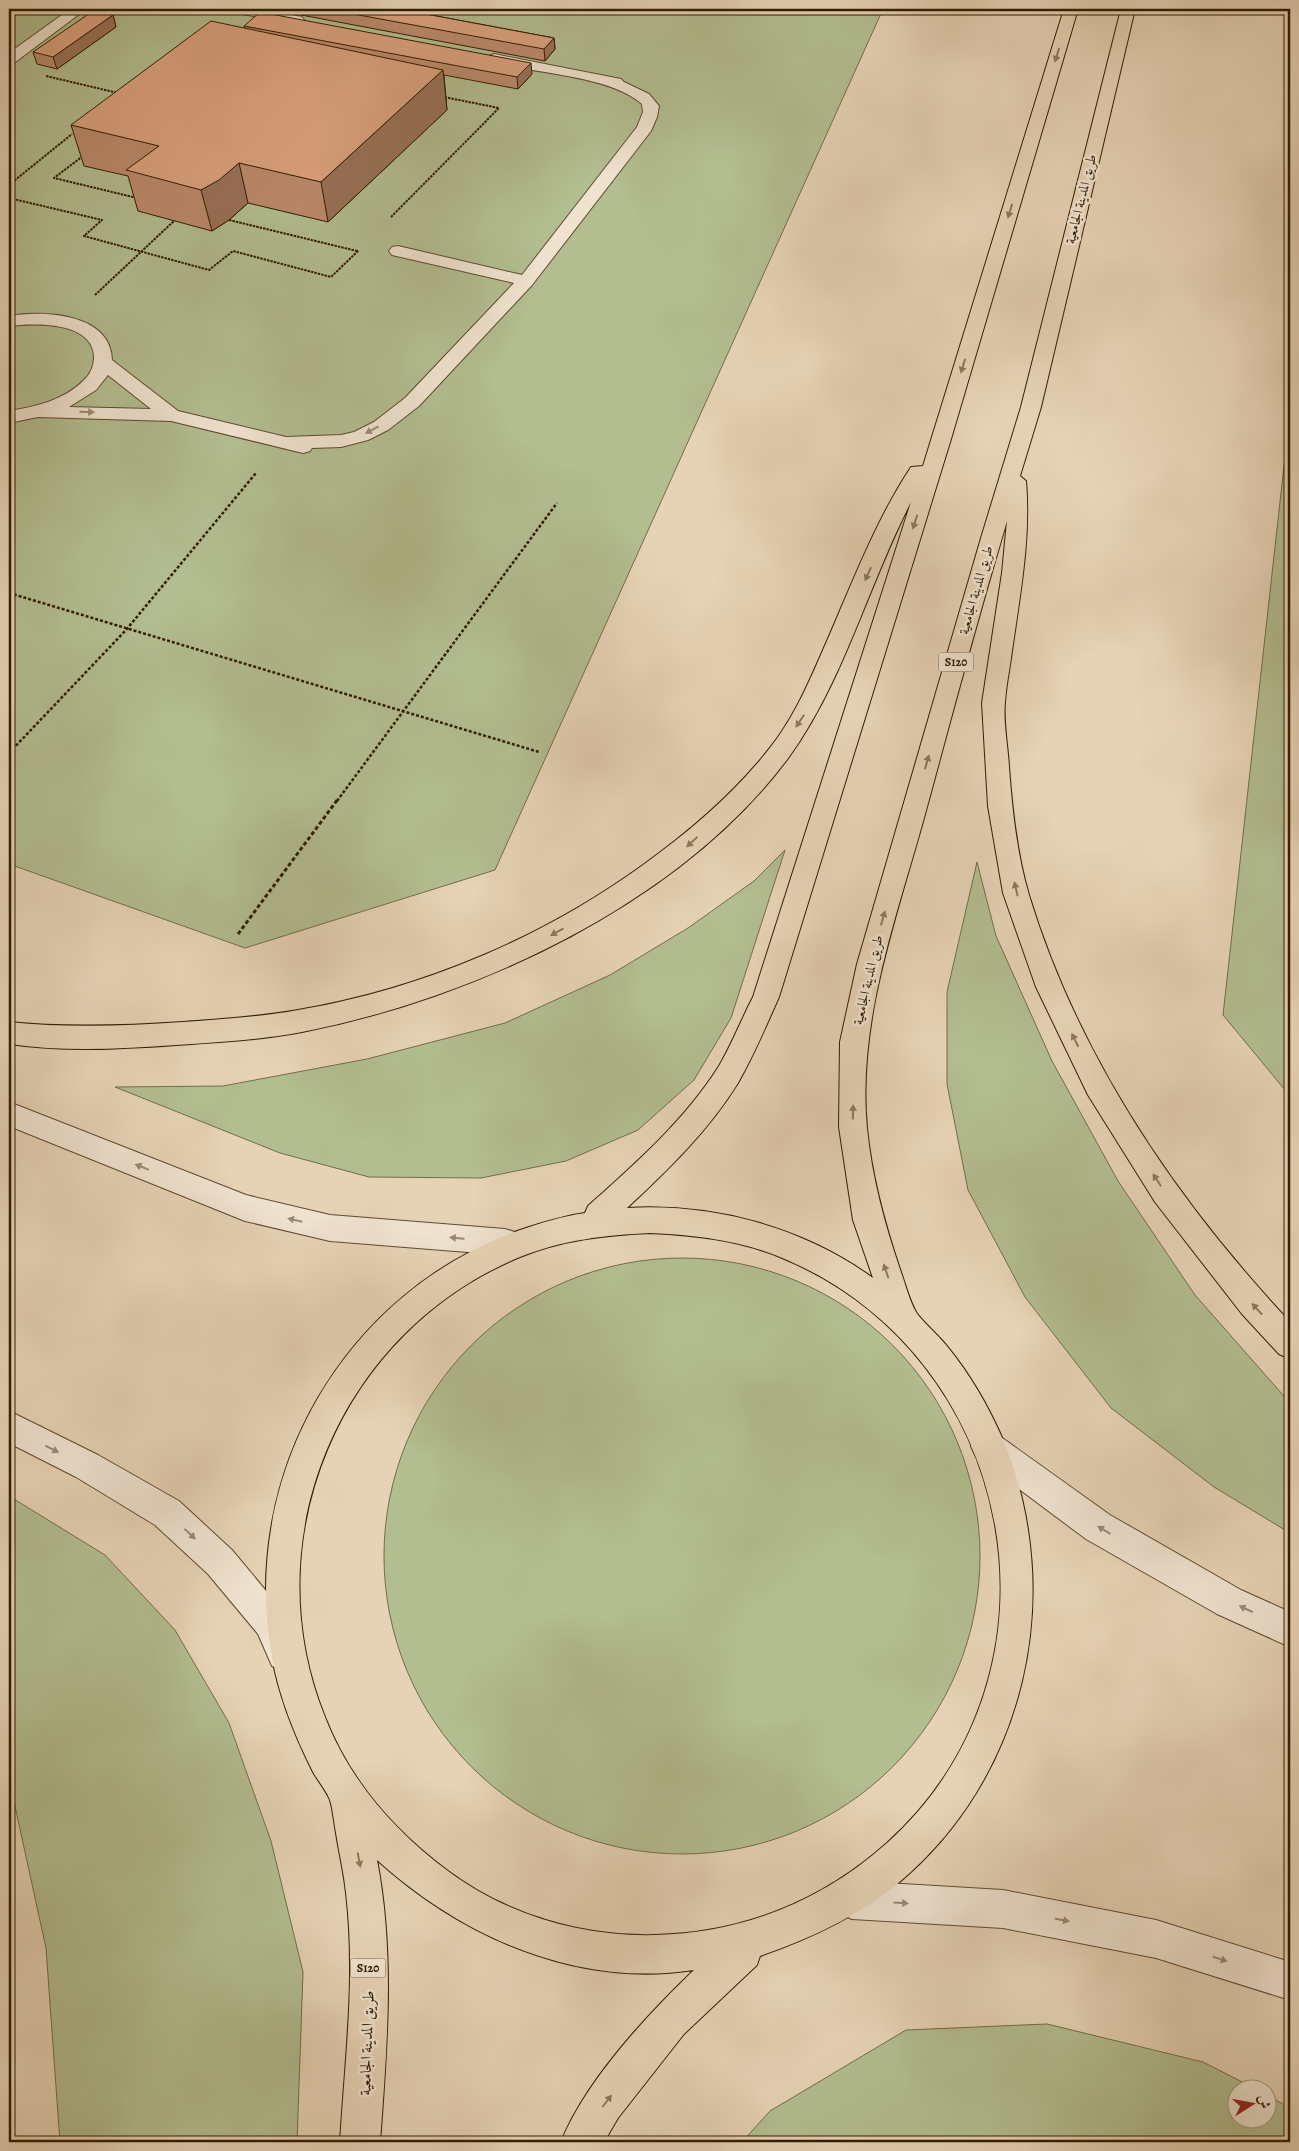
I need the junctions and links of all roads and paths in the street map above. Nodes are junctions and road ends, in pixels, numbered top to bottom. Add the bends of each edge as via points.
1 (237, 9) edge
2 (1071, 9) edge
3 (1128, 9) edge
4 (80, 11) edge
5 (315, 24) edge
6 (482, 56) edge
7 (9, 60) edge
8 (38, 74) dead end
9 (599, 79) junction
10 (661, 92) dead end
11 (125, 94) edge
12 (441, 97) dead end
13 (664, 115) dead end
14 (645, 128) junction
15 (80, 135) dead end
16 (83, 156) dead end
17 (9, 185) edge
18 (9, 198) edge
19 (143, 199) edge
20 (391, 217) dead end
21 (175, 220) edge
22 (229, 220) dead end
23 (364, 244) dead end
24 (141, 251) junction
25 (357, 251) junction
26 (398, 251) dead end
27 (526, 281) junction
28 (9, 322) edge
29 (66, 322) junction
30 (103, 362) junction
31 (171, 415) junction
32 (20, 417) edge
33 (941, 439) junction
34 (283, 442) junction
35 (1015, 462) junction
36 (556, 503) dead end
37 (9, 593) edge
38 (126, 630) junction
39 (404, 710) junction
40 (539, 752) dead end
41 (9, 753) edge
42 (238, 934) dead end
43 (9, 1034) edge
44 (9, 1114) edge
45 (598, 1214) junction
46 (505, 1242) junction
47 (902, 1316) junction
48 (1290, 1344) edge
49 (9, 1426) edge
50 (987, 1446) junction
51 (1290, 1630) edge
52 (302, 1694) junction
53 (347, 1795) junction
54 (852, 1900) junction
55 (743, 1951) junction
56 (1290, 1981) edge
57 (360, 2142) edge
58 (581, 2142) edge

1 - 5 street
2 -> 33 main road
3 - 35 main road, طريق المدينة الجامعية / S120
4 - 7 street
6 - 9 street
8 - 11 path
9 - 10 street via 637,84
9 - 14 street via 635,92 650,102
12 - 20 path via 499,108
13 - 14 street
14 - 27 street
15 - 17 path via 72,134
16 - 19 path via 54,178
18 - 24 path via 102,220 84,236
21 - 24 path
22 - 25 path
23 - 25 path
24 - 25 path via 209,270 233,251 331,277
24 - 29 path
26 - 27 street
27 - 34 street via 412,402 396,432 385,443 351,454 332,454
28 - 29 street via 41,319
29 - 30 street via 88,331 101,345
30 - 31 street
30 - 32 street via 97,377 83,391 63,403
32 -> 31 street
31 - 34 street
33 -> 43 main road via 897,510 812,704 778,753 735,802 683,851 621,894 551,935 474,970 390,999 301,1020 210,1032 118,1038
33 -> 45 main road via 766,997 740,1054 703,1110 656,1164
34 - 38 path
47 -> 35 main road, طريق المدينة الجامعية / S120 via 868,1220 852,1127 854,1042 873,955
48 -> 35 main road via 1252,1304 1165,1193 1098,1087 1049,987 1016,893 1000,806 992,703 1013,573 1018,506
36 - 39 path
37 - 38 path
38 - 39 path
38 - 41 path
39 - 40 path
39 - 42 path
46 -> 44 street via 330,1228 245,1208
45 - 46 main road
45 - 47 main road via 707,1216 810,1250
46 - 52 main road via 440,1280 382,1333 336,1398 299,1488 287,1590
47 - 50 main road via 950,1376
49 -> 52 street via 87,1466 167,1513 220,1562 270,1622
51 -> 50 street via 1229,1602 1098,1527
50 - 54 main road via 1008,1520 1014,1599 1002,1679 949,1802
52 - 53 main road via 321,1746
53 - 55 main road via 421,1879 518,1938 630,1963
53 -> 57 main road, طريق المدينة الجامعية / S120 via 364,1894 370,2005
54 - 55 main road
54 -> 56 street via 1003,1909 1156,1938
58 -> 55 main road via 604,2104 670,2020

